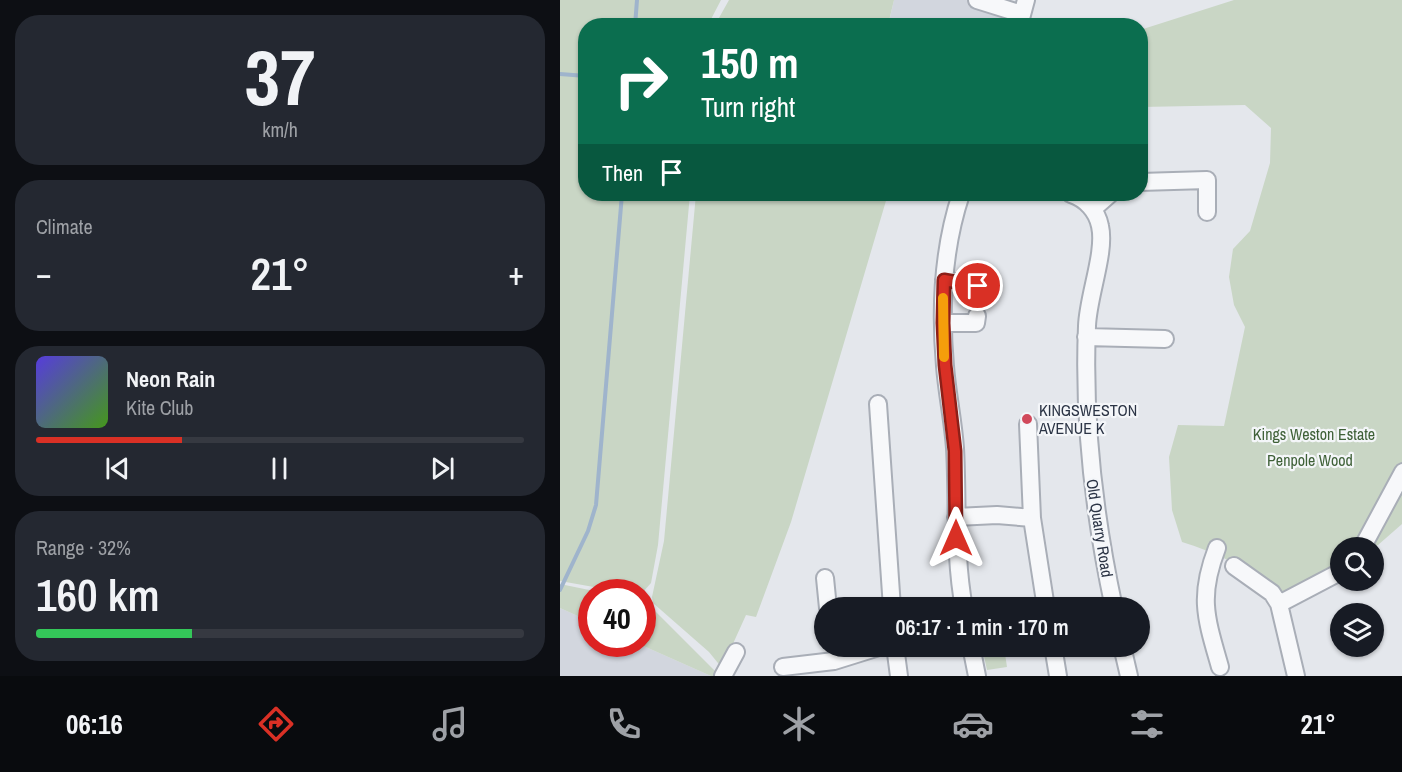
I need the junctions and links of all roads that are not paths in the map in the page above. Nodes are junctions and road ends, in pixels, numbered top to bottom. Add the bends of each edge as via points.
1 (977, 0) edge
2 (1022, 13) edge
3 (1148, 182) edge
4 (960, 201) edge
5 (1081, 201) edge
6 (1102, 201) edge
7 (1093, 209) junction
8 (1207, 212) dead end
9 (944, 280) junction
10 (978, 293) dead end
11 (977, 316) dead end
12 (943, 323) junction
13 (1086, 337) junction
14 (1165, 339) dead end
15 (878, 404) dead end
16 (1028, 424) dead end
17 (1403, 472) edge
18 (956, 517) junction
19 (1032, 518) junction
20 (1368, 537) edge
21 (1217, 548) dead end
22 (1234, 566) dead end
23 (1330, 577) edge
24 (825, 578) dead end
25 (827, 597) edge
26 (891, 597) edge
27 (963, 597) edge
28 (1044, 597) edge
29 (1112, 597) edge
30 (1279, 604) junction
31 (736, 652) dead end
32 (820, 657) edge
33 (896, 657) edge
34 (973, 657) edge
35 (1055, 657) edge
36 (1125, 657) edge
37 (783, 666) edge
38 (1221, 672) edge
39 (723, 676) edge
40 (899, 676) edge
41 (977, 676) edge
42 (1058, 676) edge
43 (1129, 676) edge
44 (1296, 676) edge

1 - 2 street
3 - 8 street via 1207,180
4 - 9 street
5 - 7 street
6 - 7 street
7 - 13 street, Old Quarry Road via 1102,237
9 - 10 street via 978,286
9 - 12 street
11 - 12 street via 976,323
12 - 18 street via 955,451
13 - 14 street
13 - 29 street, Old Quarry Road via 1096,447 1096,505
15 - 26 street
16 - 19 street
17 - 20 street
18 - 19 street
18 - 27 street
19 - 28 street
21 - 38 street via 1204,598
22 - 30 street via 1272,593
23 - 30 street
24 - 25 street
30 - 44 street
31 - 39 street
32 - 37 street
33 - 40 street
34 - 41 street
35 - 42 street
36 - 43 street

